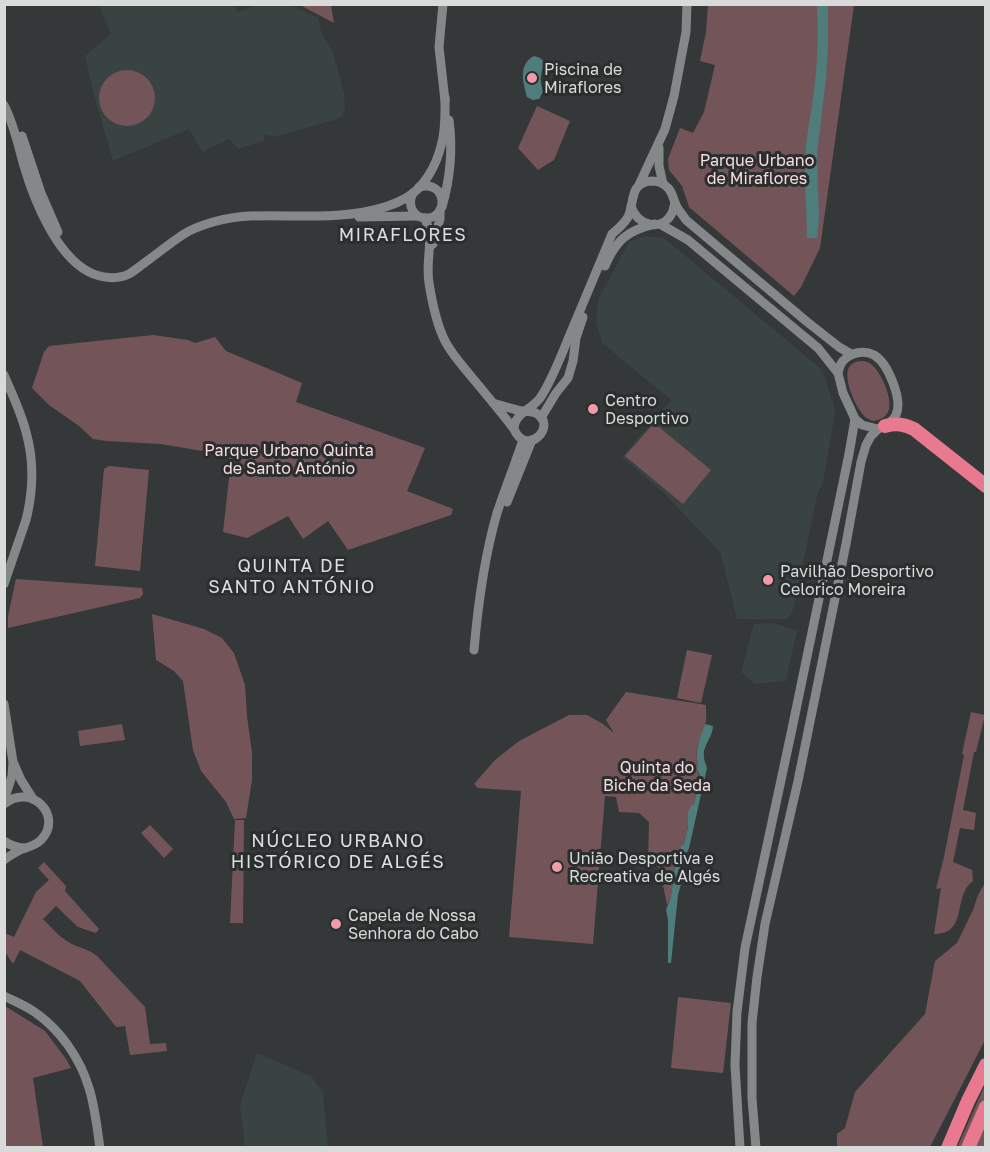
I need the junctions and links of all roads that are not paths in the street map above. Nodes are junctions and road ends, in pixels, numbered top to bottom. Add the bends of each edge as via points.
1 (443, 4) edge
2 (687, 4) edge
3 (445, 97) junction
4 (4, 104) edge
5 (659, 143) junction
6 (663, 184) junction
7 (639, 185) junction
8 (416, 190) junction
9 (631, 203) junction
10 (675, 203) junction
11 (441, 208) junction
12 (338, 215) junction
13 (421, 217) junction
14 (658, 224) junction
15 (429, 251) junction
16 (851, 354) junction
17 (838, 374) junction
18 (4, 375) edge
19 (494, 403) junction
20 (524, 412) junction
21 (541, 418) junction
22 (855, 419) junction
23 (882, 427) junction
24 (514, 429) junction
25 (528, 440) junction
26 (986, 486) edge
27 (831, 541) junction
28 (846, 544) junction
29 (824, 571) junction
30 (840, 574) junction
31 (4, 584) edge
32 (474, 650) dead end
33 (4, 704) edge
34 (13, 762) junction
35 (33, 799) junction
36 (4, 802) edge
37 (4, 841) edge
38 (26, 848) junction
39 (4, 860) edge
40 (4, 996) edge
41 (986, 1065) edge
42 (986, 1107) edge
43 (100, 1148) edge
44 (740, 1148) edge
45 (756, 1148) edge
46 (948, 1148) edge
47 (968, 1148) edge

1 - 3 street via 440,47
2 - 5 street via 676,87
3 - 8 street via 441,147 433,167
3 - 11 street via 451,154
4 - 12 street via 16,121 58,233 86,270 100,277 128,275 189,231 219,220
5 - 6 street
5 - 7 street
6 - 7 street via 653,181
6 - 10 street
7 - 9 street
8 - 11 street via 430,186 439,192
8 - 12 street via 384,206
8 - 13 street via 410,203
9 - 14 street via 637,218
9 - 20 street via 628,216 612,234 542,397
10 - 14 street via 668,218
10 - 16 street via 686,220 722,252
11 - 13 street via 434,216
11 - 15 street
12 - 13 street
13 - 15 street via 430,232
14 - 17 street via 688,240 818,348
14 - 21 street via 634,230 612,252 580,326 568,378
15 - 19 street via 428,280 442,333 452,353
16 - 17 street via 842,362
16 - 23 street via 864,352 874,356 893,384 899,401 896,415
17 - 22 street
18 - 31 street via 26,432 31,471 29,510
19 - 20 street
19 - 24 street
20 - 21 street via 534,412
20 - 24 street via 517,417
21 - 25 street via 543,432
22 - 23 street via 862,425
22 - 27 street
23 - 26 highway via 907,425
23 - 28 street via 871,436 864,451
24 - 25 street
25 - 32 street via 497,514 482,584
27 - 28 street
27 - 29 street
28 - 30 street
29 - 30 street
29 - 44 street via 741,973 735,1065
30 - 45 street via 757,977 751,1065
33 - 34 street
34 - 35 street
34 - 36 street
35 - 36 street via 25,796
35 - 38 street via 45,810 48,828 41,840
37 - 38 street
38 - 39 street
40 - 43 street via 45,1021 76,1059 89,1087
41 - 46 highway
42 - 47 highway

